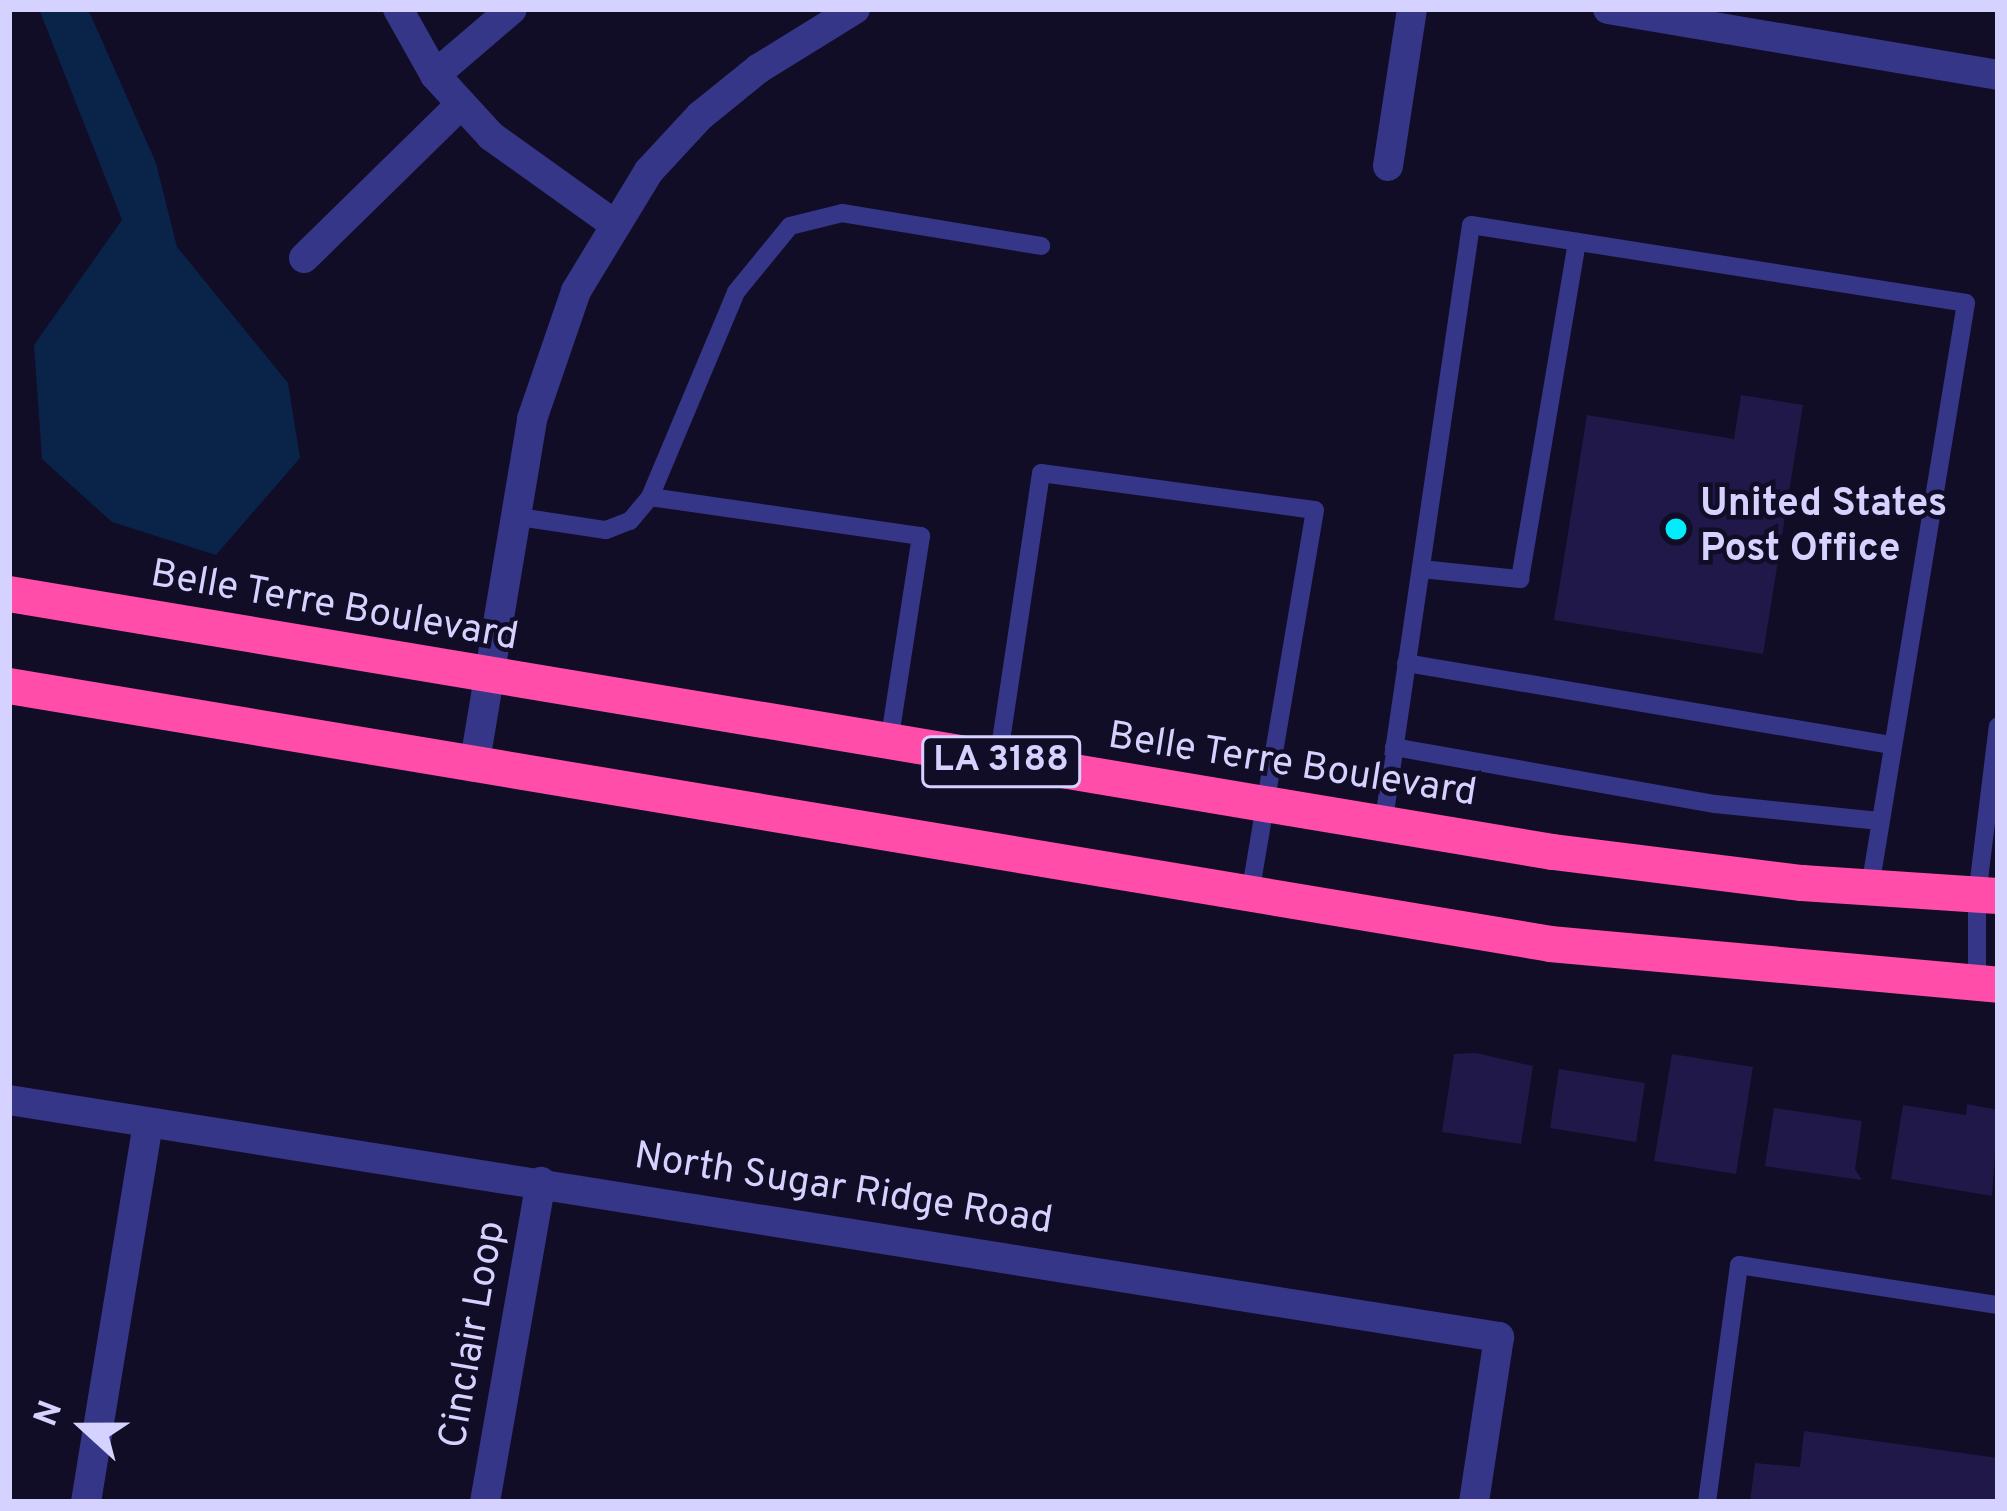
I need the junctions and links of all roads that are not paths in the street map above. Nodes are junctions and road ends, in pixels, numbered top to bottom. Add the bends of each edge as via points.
1 (398, 9) edge
2 (512, 9) edge
3 (854, 9) edge
4 (1412, 9) edge
5 (1608, 9) edge
6 (435, 74) junction
7 (1998, 75) edge
8 (461, 104) junction
9 (1388, 166) dead end
10 (614, 224) junction
11 (1577, 242) junction
12 (1041, 246) dead end
13 (304, 258) dead end
14 (650, 497) junction
15 (513, 516) junction
16 (1421, 569) junction
17 (9, 594) edge
18 (1406, 663) junction
19 (490, 677) junction
20 (9, 686) edge
21 (1998, 726) edge
22 (890, 743) junction
23 (1890, 745) junction
24 (1394, 747) junction
25 (998, 761) junction
26 (474, 767) junction
27 (1993, 801) edge
28 (1262, 806) junction
29 (1880, 820) junction
30 (1383, 826) junction
31 (1870, 887) junction
32 (1250, 894) junction
33 (1988, 896) edge
34 (1988, 985) edge
35 (9, 1100) edge
36 (148, 1123) junction
37 (541, 1182) junction
38 (1998, 1305) edge
39 (86, 1502) edge
40 (485, 1502) edge
41 (1474, 1502) edge
42 (1707, 1502) edge

1 - 6 street
2 - 6 street
3 - 10 street via 700,116
4 - 9 street
5 - 7 street
6 - 8 street
8 - 10 street via 490,136
8 - 13 street
10 - 15 street via 552,352
11 - 16 lane via 1520,579
11 - 16 lane via 1471,226
11 - 23 lane via 1966,303
12 - 14 lane via 842,213 790,226 736,292
14 - 15 lane via 630,521 606,530
14 - 22 lane via 921,536
15 - 19 street
16 - 18 lane
17 - 19 highway, Belle Terre Boulevard / LA 3188
18 - 23 lane
18 - 24 lane
19 - 22 highway, Belle Terre Boulevard / LA 3188
19 - 26 street
20 - 26 highway, LA 3188
21 - 27 lane
22 - 25 highway, Belle Terre Boulevard / LA 3188
23 - 29 lane
24 - 29 lane via 1715,804
24 - 30 lane
25 - 28 highway, Belle Terre Boulevard / LA 3188
25 - 28 lane via 1041,473 1315,510
26 - 32 highway, LA 3188
27 - 33 lane
28 - 30 highway, Belle Terre Boulevard / LA 3188
28 - 32 lane
29 - 31 lane
30 - 31 highway, Belle Terre Boulevard / LA 3188 via 1674,869
31 - 33 highway, Belle Terre Boulevard / LA 3188
32 - 34 highway, LA 3188 via 1639,955
33 - 34 lane
35 - 36 street, North Sugar Ridge Road
36 - 37 street, North Sugar Ridge Road
36 - 39 street
37 - 40 street, Cinclair Loop
37 - 41 street, North Sugar Ridge Road via 1499,1337
38 - 42 lane via 1739,1265

